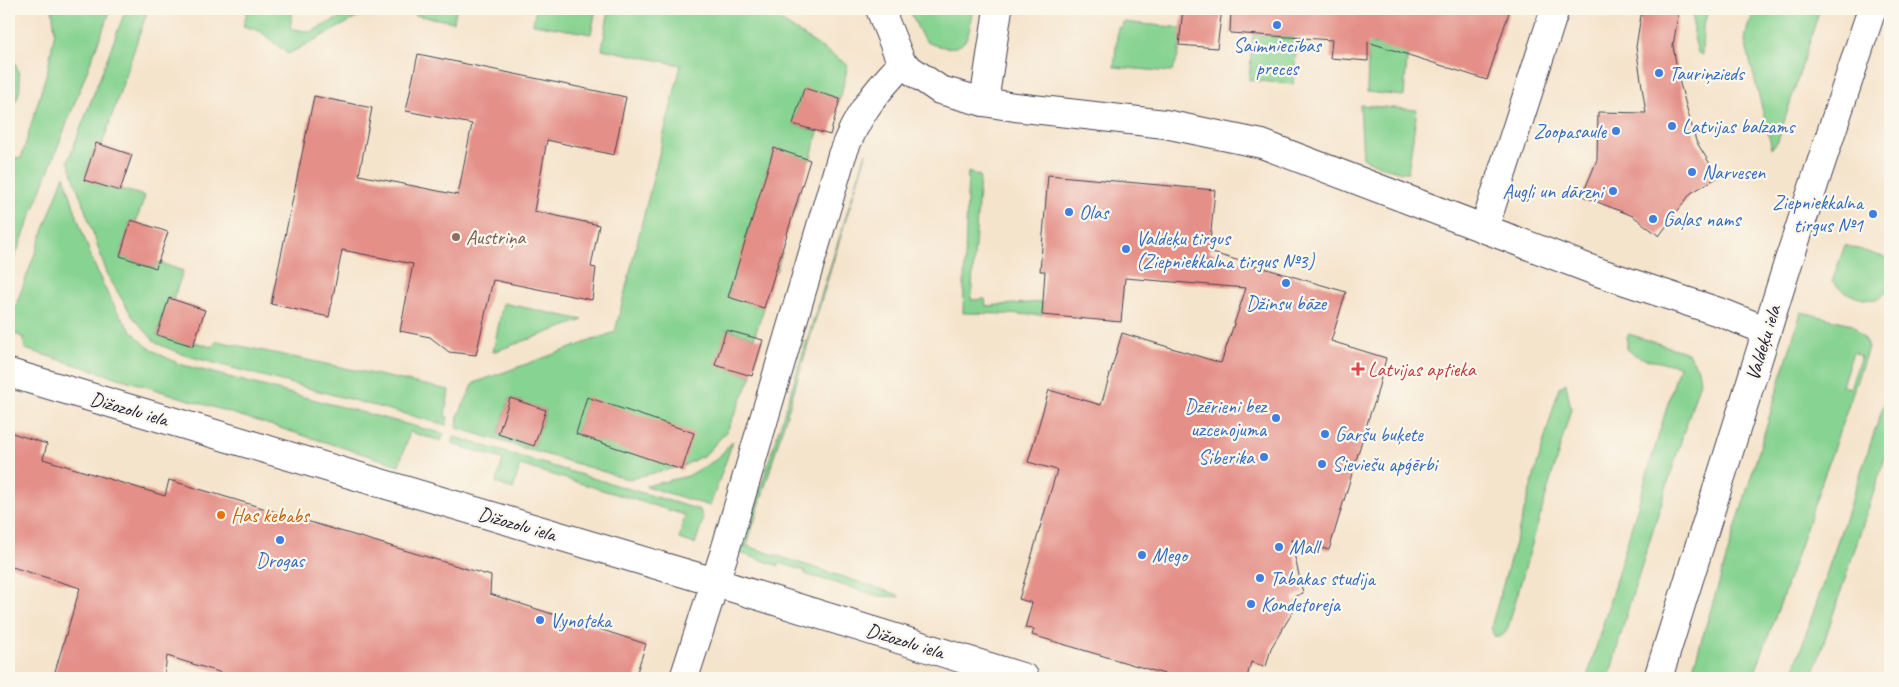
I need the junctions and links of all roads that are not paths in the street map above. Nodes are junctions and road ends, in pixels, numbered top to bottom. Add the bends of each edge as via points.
1 (880, 9) edge
2 (998, 9) edge
3 (1555, 9) edge
4 (1872, 9) edge
5 (902, 64) junction
6 (984, 102) junction
7 (1484, 229) junction
8 (1767, 331) junction
9 (9, 374) edge
10 (715, 582) junction
11 (684, 678) edge
12 (1025, 678) edge
13 (1658, 678) edge

1 - 5 street
2 - 6 street
3 - 7 street
4 - 8 street, Valdeķu iela
5 - 6 street via 940,90
5 - 10 street via 865,106 848,138
6 - 7 street via 1165,124 1262,144
7 - 8 street
8 - 13 street, Valdeķu iela
9 - 10 street, Dižozolu iela
10 - 11 street
10 - 12 street, Dižozolu iela

